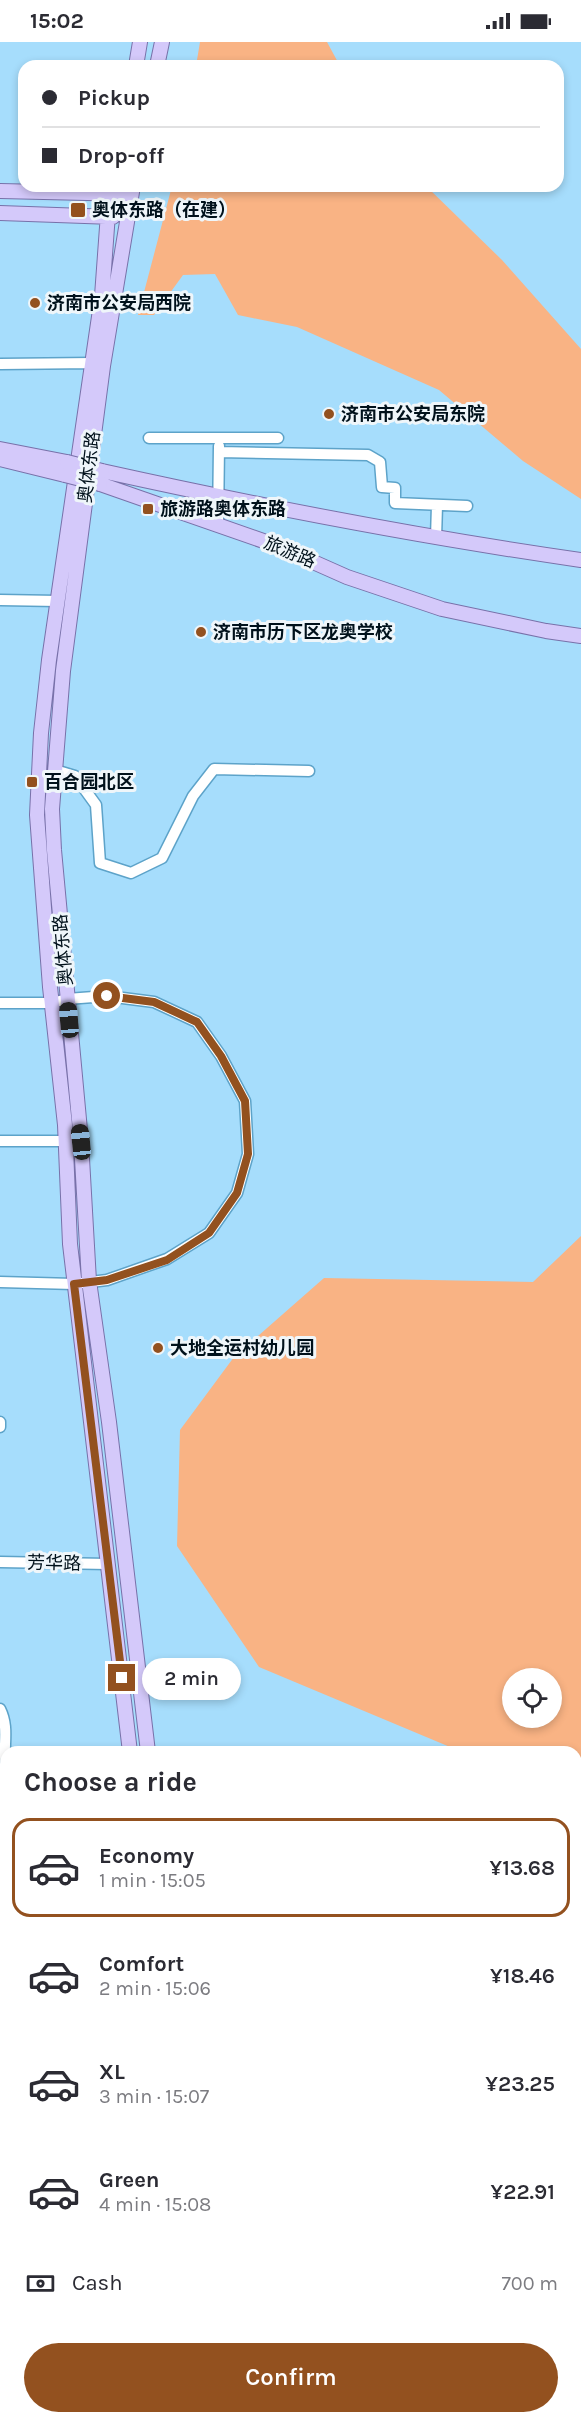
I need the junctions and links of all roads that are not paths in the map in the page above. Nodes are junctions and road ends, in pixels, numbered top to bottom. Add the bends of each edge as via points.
1 (140, 42) edge
2 (162, 42) edge
3 (137, 60) edge
4 (158, 60) edge
5 (0, 191) edge
6 (18, 191) edge
7 (109, 192) edge
8 (132, 192) edge
9 (0, 213) edge
10 (106, 215) junction
11 (127, 219) junction
12 (0, 363) edge
13 (98, 365) junction
14 (149, 438) dead end
15 (219, 438) junction
16 (278, 438) dead end
17 (0, 443) edge
18 (7, 450) edge
19 (219, 452) junction
20 (0, 459) edge
21 (66, 469) junction
22 (101, 477) junction
23 (219, 496) junction
24 (437, 505) junction
25 (467, 506) dead end
26 (218, 524) junction
27 (436, 538) junction
28 (581, 560) edge
29 (0, 600) edge
30 (58, 601) junction
31 (581, 636) edge
32 (55, 770) junction
33 (309, 771) dead end
34 (68, 999) junction
35 (0, 1003) edge
36 (52, 1003) junction
37 (0, 1141) edge
38 (64, 1141) junction
39 (81, 1142) junction
40 (89, 1281) junction
41 (0, 1282) edge
42 (74, 1284) junction
43 (0, 1422) edge
44 (0, 1427) edge
45 (0, 1562) edge
46 (108, 1563) junction
47 (0, 1709) edge
48 (5, 1746) edge
49 (129, 1746) edge
50 (147, 1746) edge

1 - 3 main road
2 - 4 main road
5 - 6 main road
7 - 10 main road
8 - 11 main road, 奥体东路
9 - 10 main road
10 - 11 main road
10 - 13 main road
11 - 13 main road, 奥体东路
12 - 13 street
13 - 30 main road
13 - 32 main road, 奥体东路
14 - 15 street
15 - 16 street
15 - 19 street
17 - 18 main road, 旅游路
18 - 21 main road, 旅游路
19 - 23 street
19 - 24 street via 368,455 380,462 382,487 395,488 395,504
20 - 21 main road, 旅游路
21 - 22 main road, 旅游路, bridge
22 - 23 main road, 旅游路
22 - 26 main road, 旅游路
23 - 26 street
23 - 27 main road, 旅游路
24 - 25 street
24 - 27 street
26 - 31 main road, 旅游路 via 441,609
27 - 28 main road, 旅游路
29 - 30 street
30 - 36 main road via 41,733 37,815
32 - 33 street via 75,776 96,805 100,863 131,873 162,858 192,796 214,769
32 - 34 main road, 奥体东路 via 54,850
34 - 36 street
34 - 39 main road, 奥体东路
34 - 40 street via 107,996 154,1002 197,1022 245,1101 248,1154 237,1193 209,1233 167,1260 107,1280
35 - 36 street
36 - 38 main road
37 - 38 street
38 - 39 street
38 - 42 main road
39 - 40 main road, 奥体东路
40 - 42 street
40 - 50 main road, 奥体东路
41 - 42 street
42 - 46 main road
43 - 44 street
45 - 46 street, 芳华路
46 - 49 main road
47 - 48 street via 8,1736

